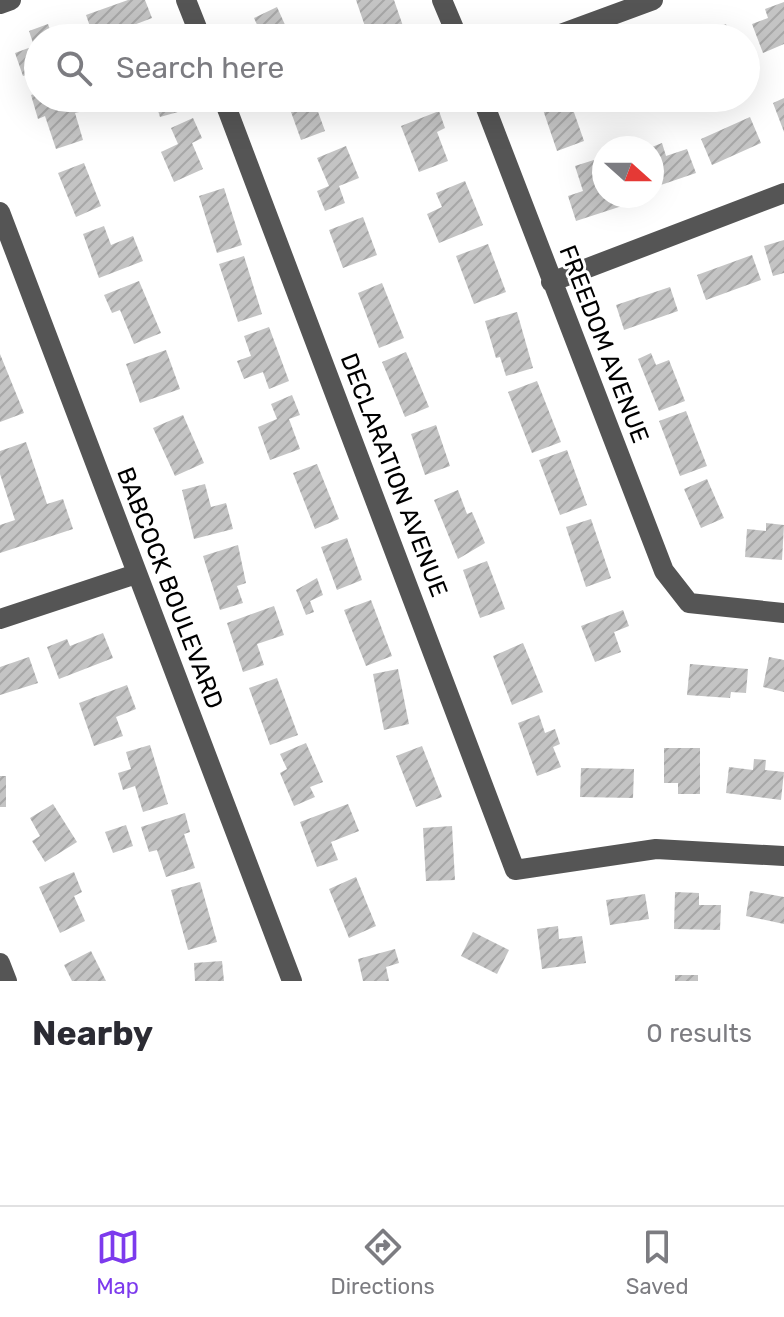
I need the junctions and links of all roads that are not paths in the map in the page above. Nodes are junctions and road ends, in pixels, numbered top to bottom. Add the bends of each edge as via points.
1 (11, 0) edge
2 (186, 0) edge
3 (442, 0) edge
4 (653, 0) edge
5 (0, 4) edge
6 (195, 24) edge
7 (452, 24) edge
8 (588, 24) edge
9 (228, 112) edge
10 (487, 112) edge
11 (784, 193) edge
12 (0, 212) edge
13 (551, 282) junction
14 (136, 574) junction
15 (784, 613) edge
16 (0, 619) edge
17 (784, 856) edge
18 (0, 963) edge
19 (7, 981) edge
20 (292, 981) edge

1 - 5 street
2 - 6 street
3 - 7 street
4 - 8 street
9 - 17 street, DECLARATION AVENUE via 515,870 656,849
10 - 13 street, FREEDOM AVENUE
11 - 13 street
12 - 14 street, BABCOCK BOULEVARD
13 - 15 street, FREEDOM AVENUE via 664,571 689,603
14 - 16 street
14 - 20 street, BABCOCK BOULEVARD
18 - 19 street

